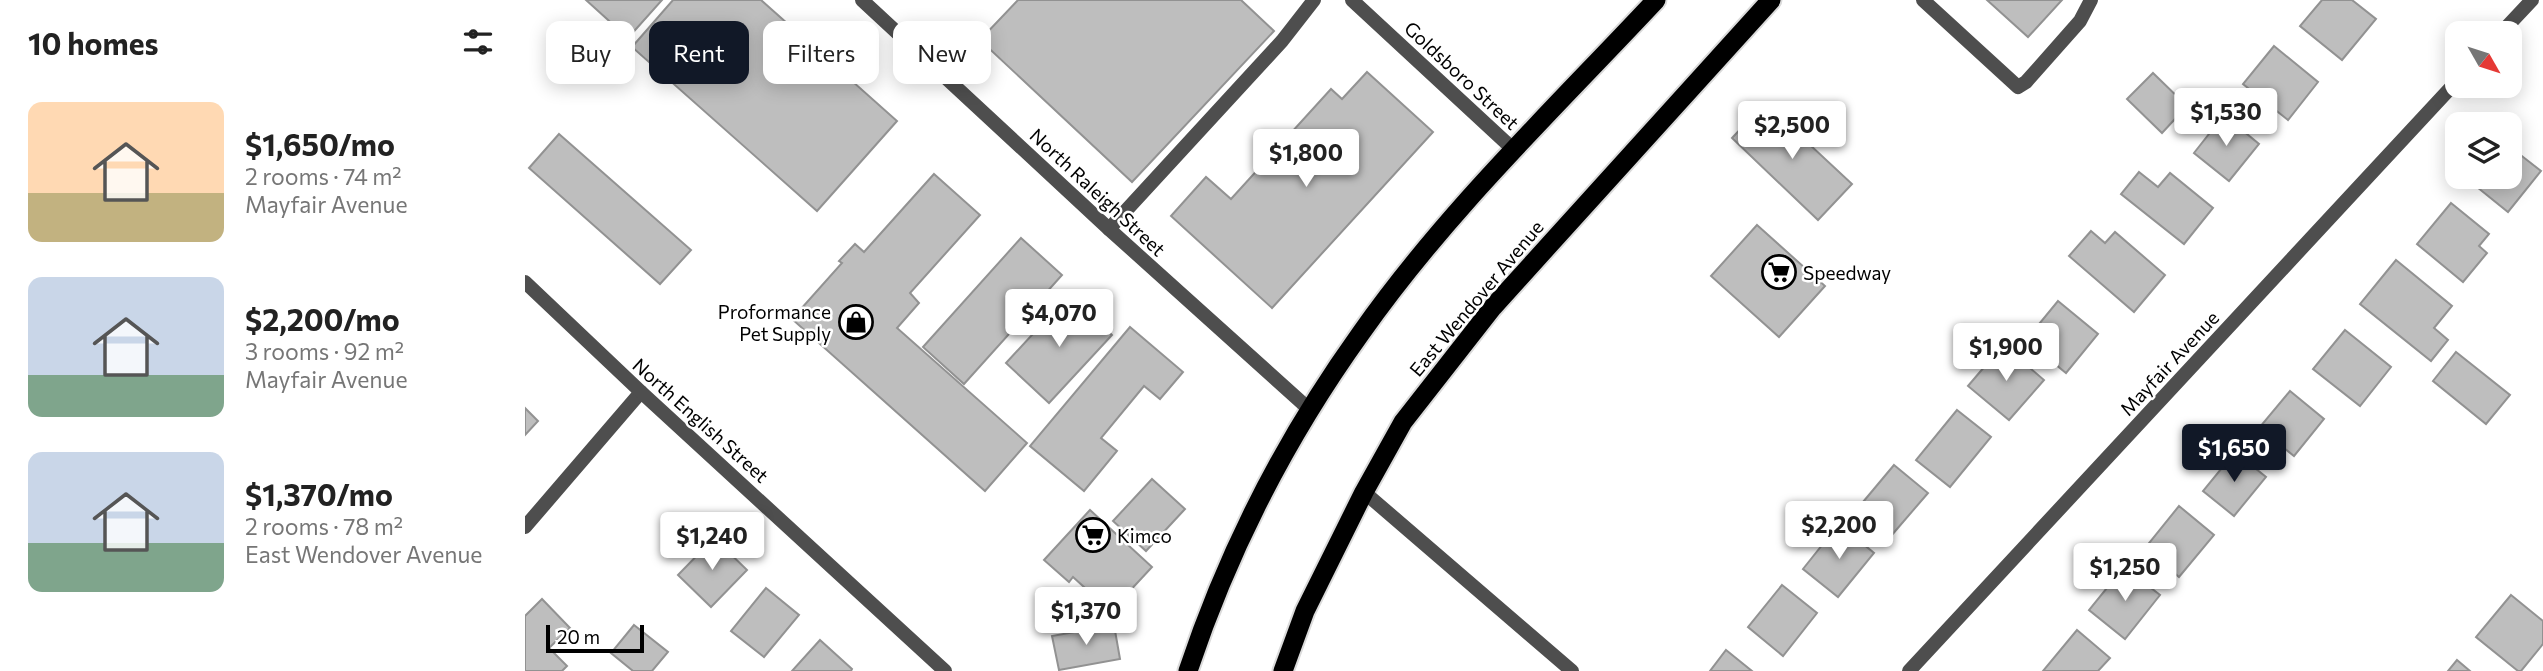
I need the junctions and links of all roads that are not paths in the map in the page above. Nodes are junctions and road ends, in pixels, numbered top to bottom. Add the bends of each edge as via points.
1 (862, 0) edge
2 (1314, 0) edge
3 (1352, 0) edge
4 (1655, 0) edge
5 (1772, 0) edge
6 (1923, 0) edge
7 (2091, 0) edge
8 (2532, 0) edge
9 (2512, 21) edge
10 (2445, 94) edge
11 (1514, 150) junction
12 (1109, 229) junction
13 (525, 282) edge
14 (641, 392) junction
15 (1310, 410) junction
16 (1364, 492) junction
17 (525, 527) edge
18 (945, 671) edge
19 (1188, 671) edge
20 (1283, 671) edge
21 (1572, 671) edge
22 (1909, 671) edge

1 - 12 street, North Raleigh Street
2 - 12 street via 1282,41
3 - 11 street, Goldsboro Street
4 - 11 highway
5 - 16 highway, East Wendover Avenue via 1493,307 1403,422
6 - 7 street via 2018,87 2080,21
8 - 9 street
10 - 22 street, Mayfair Avenue
11 - 15 highway via 1398,284
12 - 15 street, North Raleigh Street
13 - 14 street, North English Street
14 - 17 street
14 - 18 street, North English Street
15 - 19 highway via 1234,550
16 - 20 highway, East Wendover Avenue via 1305,611
16 - 21 street

